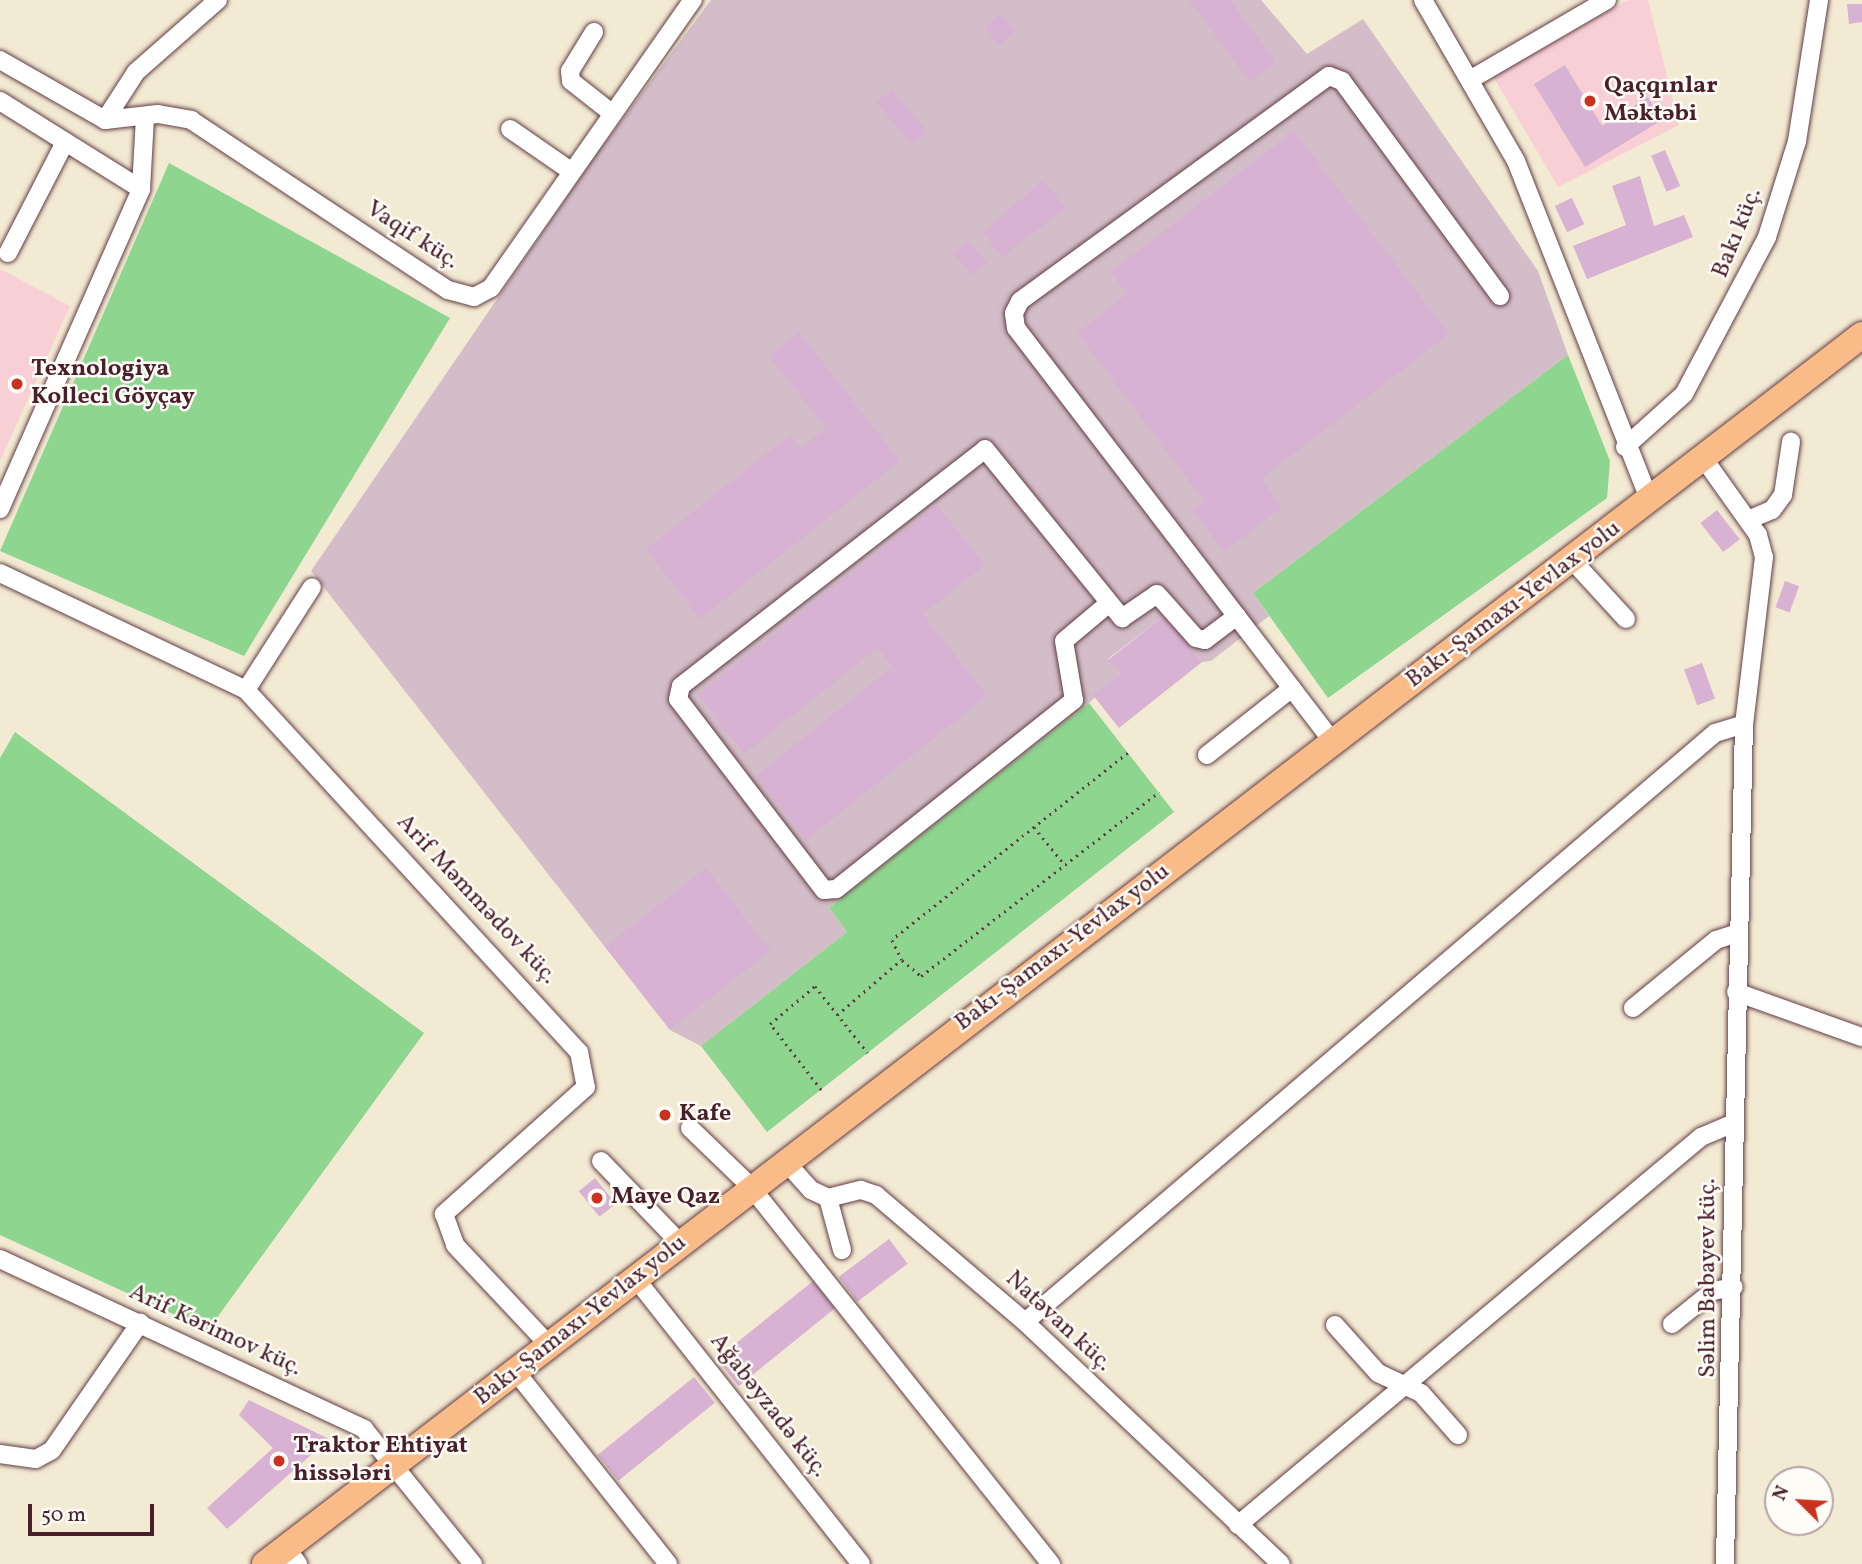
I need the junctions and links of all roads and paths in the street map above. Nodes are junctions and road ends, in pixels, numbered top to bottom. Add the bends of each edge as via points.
1 (218, 0) edge
2 (1423, 0) edge
3 (1607, 0) edge
4 (1819, 0) edge
5 (690, 1) edge
6 (594, 32) dead end
7 (0, 60) edge
8 (1473, 78) junction
9 (0, 101) edge
10 (612, 114) junction
11 (145, 117) junction
12 (105, 120) junction
13 (510, 130) dead end
14 (65, 142) junction
15 (572, 173) junction
16 (141, 189) junction
17 (8, 253) dead end
18 (1500, 296) dead end
19 (1862, 335) edge
20 (1791, 442) dead end
21 (1625, 447) junction
22 (1704, 459) junction
23 (1650, 502) junction
24 (0, 509) edge
25 (1748, 520) junction
26 (1572, 560) junction
27 (0, 573) edge
28 (312, 587) dead end
29 (1108, 604) junction
30 (1237, 616) junction
31 (1626, 619) dead end
32 (1292, 688) junction
33 (246, 690) junction
34 (1744, 724) junction
35 (1334, 742) junction
36 (1128, 753) dead end
37 (1208, 755) dead end
38 (1159, 792) dead end
39 (1034, 827) junction
40 (1065, 865) junction
41 (1737, 933) junction
42 (902, 960) junction
43 (1736, 992) junction
44 (1633, 1008) dead end
45 (837, 1015) junction
46 (1862, 1037) edge
47 (868, 1053) dead end
48 (821, 1090) dead end
49 (1734, 1123) junction
50 (690, 1128) dead end
51 (600, 1161) dead end
52 (785, 1161) junction
53 (751, 1187) junction
54 (828, 1198) junction
55 (681, 1244) junction
56 (842, 1250) dead end
57 (0, 1259) edge
58 (636, 1279) junction
59 (1734, 1287) junction
60 (1025, 1322) junction
61 (140, 1323) junction
62 (1672, 1324) dead end
63 (1335, 1325) dead end
64 (550, 1346) junction
65 (516, 1372) junction
66 (1405, 1382) junction
67 (1458, 1435) dead end
68 (0, 1454) edge
69 (394, 1466) junction
70 (1238, 1525) junction
71 (292, 1556) edge
72 (265, 1564) edge
73 (473, 1564) edge
74 (668, 1564) edge
75 (861, 1564) edge
76 (1051, 1564) edge
77 (1281, 1564) edge
78 (1725, 1564) edge

1 - 12 street via 136,72
2 - 8 street
3 - 8 street
4 - 21 street, Bakı küç. via 1797,141 1767,237 1684,394
5 - 10 street, Vaqif küç.
6 - 10 street via 570,71 571,81
7 - 12 street
8 - 21 street via 1549,234
9 - 14 street
10 - 15 street, Vaqif küç.
11 - 12 street, Vaqif küç.
11 - 15 street, Vaqif küç. via 191,120 463,297 491,288
11 - 16 street
13 - 15 street
14 - 16 street
14 - 17 street
16 - 24 street
18 - 30 street via 1342,81 1329,76 1020,301 1016,328
19 - 22 highway, Bakı-Şamaxı-Yevlax yolu
20 - 25 street via 1783,495 1772,510
21 - 23 street
22 - 23 highway, Bakı-Şamaxı-Yevlax yolu
22 - 25 street, Səlim Babayev küç.
23 - 26 highway, Bakı-Şamaxı-Yevlax yolu
25 - 34 street, Səlim Babayev küç. via 1758,535 1764,578
26 - 31 street
26 - 35 highway, Bakı-Şamaxı-Yevlax yolu
27 - 33 street, Arif Məmmədov küç.
28 - 33 street
29 - 29 street via 994,454 977,451 681,686 678,699 824,890 836,889 1074,700 1063,641
29 - 30 street via 1122,618 1157,594 1196,639 1205,640
30 - 32 street
32 - 35 street
32 - 37 street
33 - 64 street, Arif Məmmədov küç. via 462,919 584,1061 586,1087 444,1214 455,1245
34 - 41 street, Səlim Babayev küç.
34 - 60 street via 1715,733
35 - 52 highway, Bakı-Şamaxı-Yevlax yolu
36 - 39 path
38 - 40 path
39 - 40 path
39 - 42 path via 892,940
40 - 42 path via 921,976
41 - 43 street, Səlim Babayev küç.
41 - 44 street via 1716,940
42 - 45 path
43 - 46 street
43 - 49 street, Səlim Babayev küç.
45 - 47 path
45 - 48 path via 814,986 770,1024
49 - 59 street, Səlim Babayev küç.
49 - 66 street via 1701,1137
50 - 53 street
51 - 55 street
52 - 53 highway, Bakı-Şamaxı-Yevlax yolu
52 - 54 street via 811,1190
53 - 55 highway, Bakı-Şamaxı-Yevlax yolu
53 - 76 street
54 - 56 street
54 - 60 street, Natəvan küç. via 861,1190 876,1195
55 - 58 highway, Bakı-Şamaxı-Yevlax yolu
57 - 61 street, Arif Kərimov küç.
58 - 64 highway, Bakı-Şamaxı-Yevlax yolu
58 - 75 street, Ağabəyzadə küç.
59 - 62 street via 1713,1291
59 - 78 street, Səlim Babayev küç.
60 - 70 street, Natəvan küç.
61 - 68 street via 52,1450 36,1459
61 - 69 street, Arif Kərimov küç. via 365,1429
63 - 66 street via 1378,1373
64 - 65 highway, Bakı-Şamaxı-Yevlax yolu
65 - 69 highway, Bakı-Şamaxı-Yevlax yolu
65 - 74 street
66 - 67 street
66 - 70 street
69 - 71 highway, Bakı-Şamaxı-Yevlax yolu
69 - 73 street, Arif Kərimov küç.
70 - 77 street, Natəvan küç.
71 - 72 highway, Bakı-Şamaxı-Yevlax yolu

